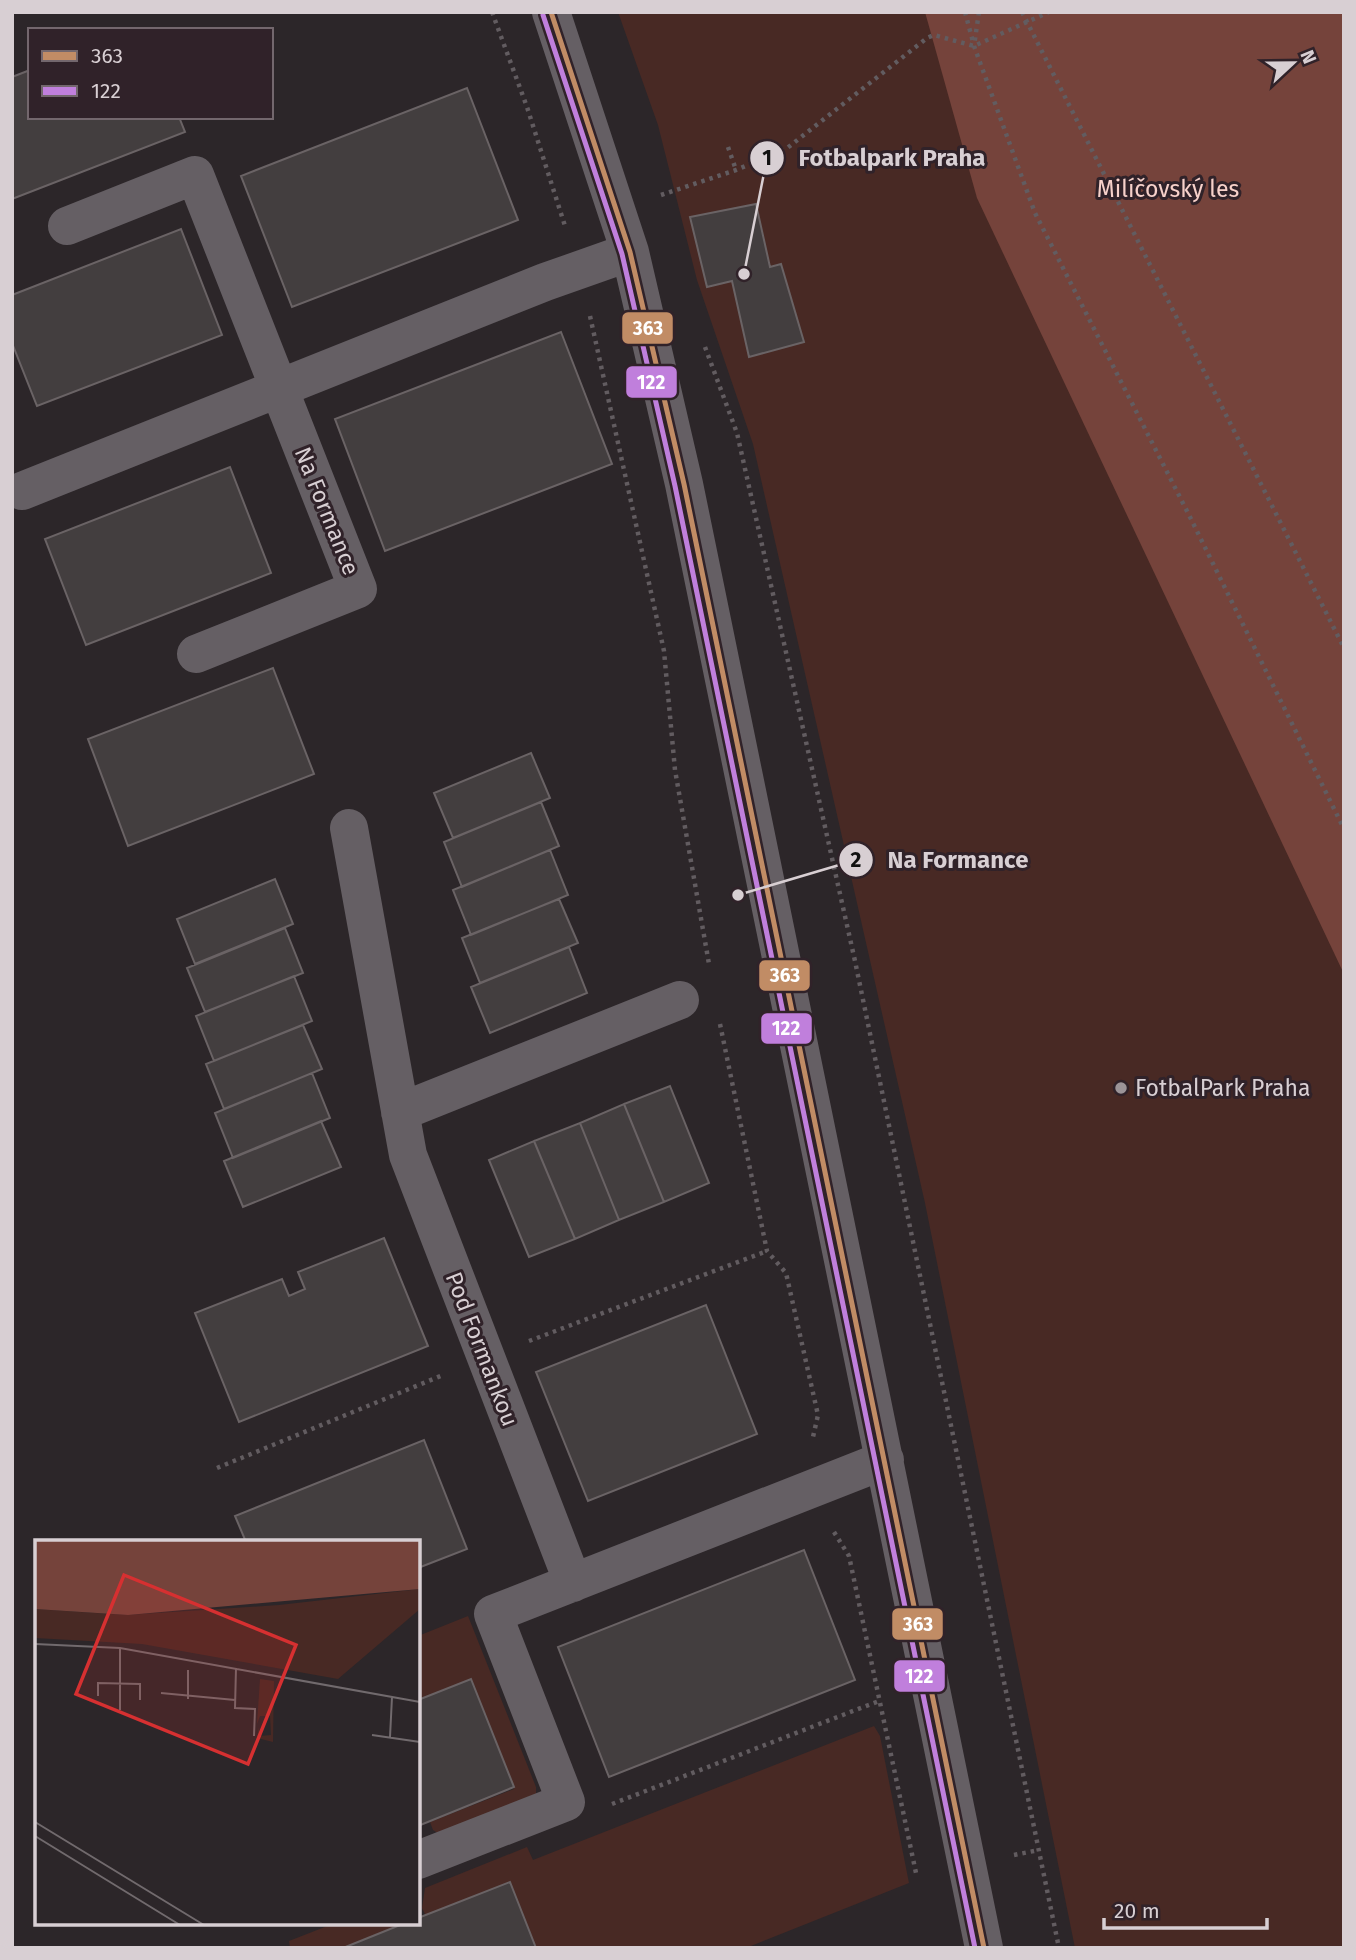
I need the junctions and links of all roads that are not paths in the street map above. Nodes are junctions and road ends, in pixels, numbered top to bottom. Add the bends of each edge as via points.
1 (551, 12) edge
2 (67, 226) dead end
3 (630, 252) junction
4 (278, 387) junction
5 (22, 491) dead end
6 (195, 654) dead end
7 (349, 828) dead end
8 (680, 1000) dead end
9 (400, 1112) junction
10 (885, 1460) junction
11 (573, 1583) junction
12 (420, 1859) edge
13 (984, 1948) edge

1 - 3 street
2 - 4 street, Na Formance via 195,175
3 - 4 street
3 - 10 street via 684,484
4 - 5 street
4 - 6 street, Na Formance via 358,589
7 - 9 street, Pod Formankou
8 - 9 street
9 - 11 street, Pod Formankou via 408,1155
10 - 11 street
10 - 13 street
11 - 12 street via 493,1614 566,1802

